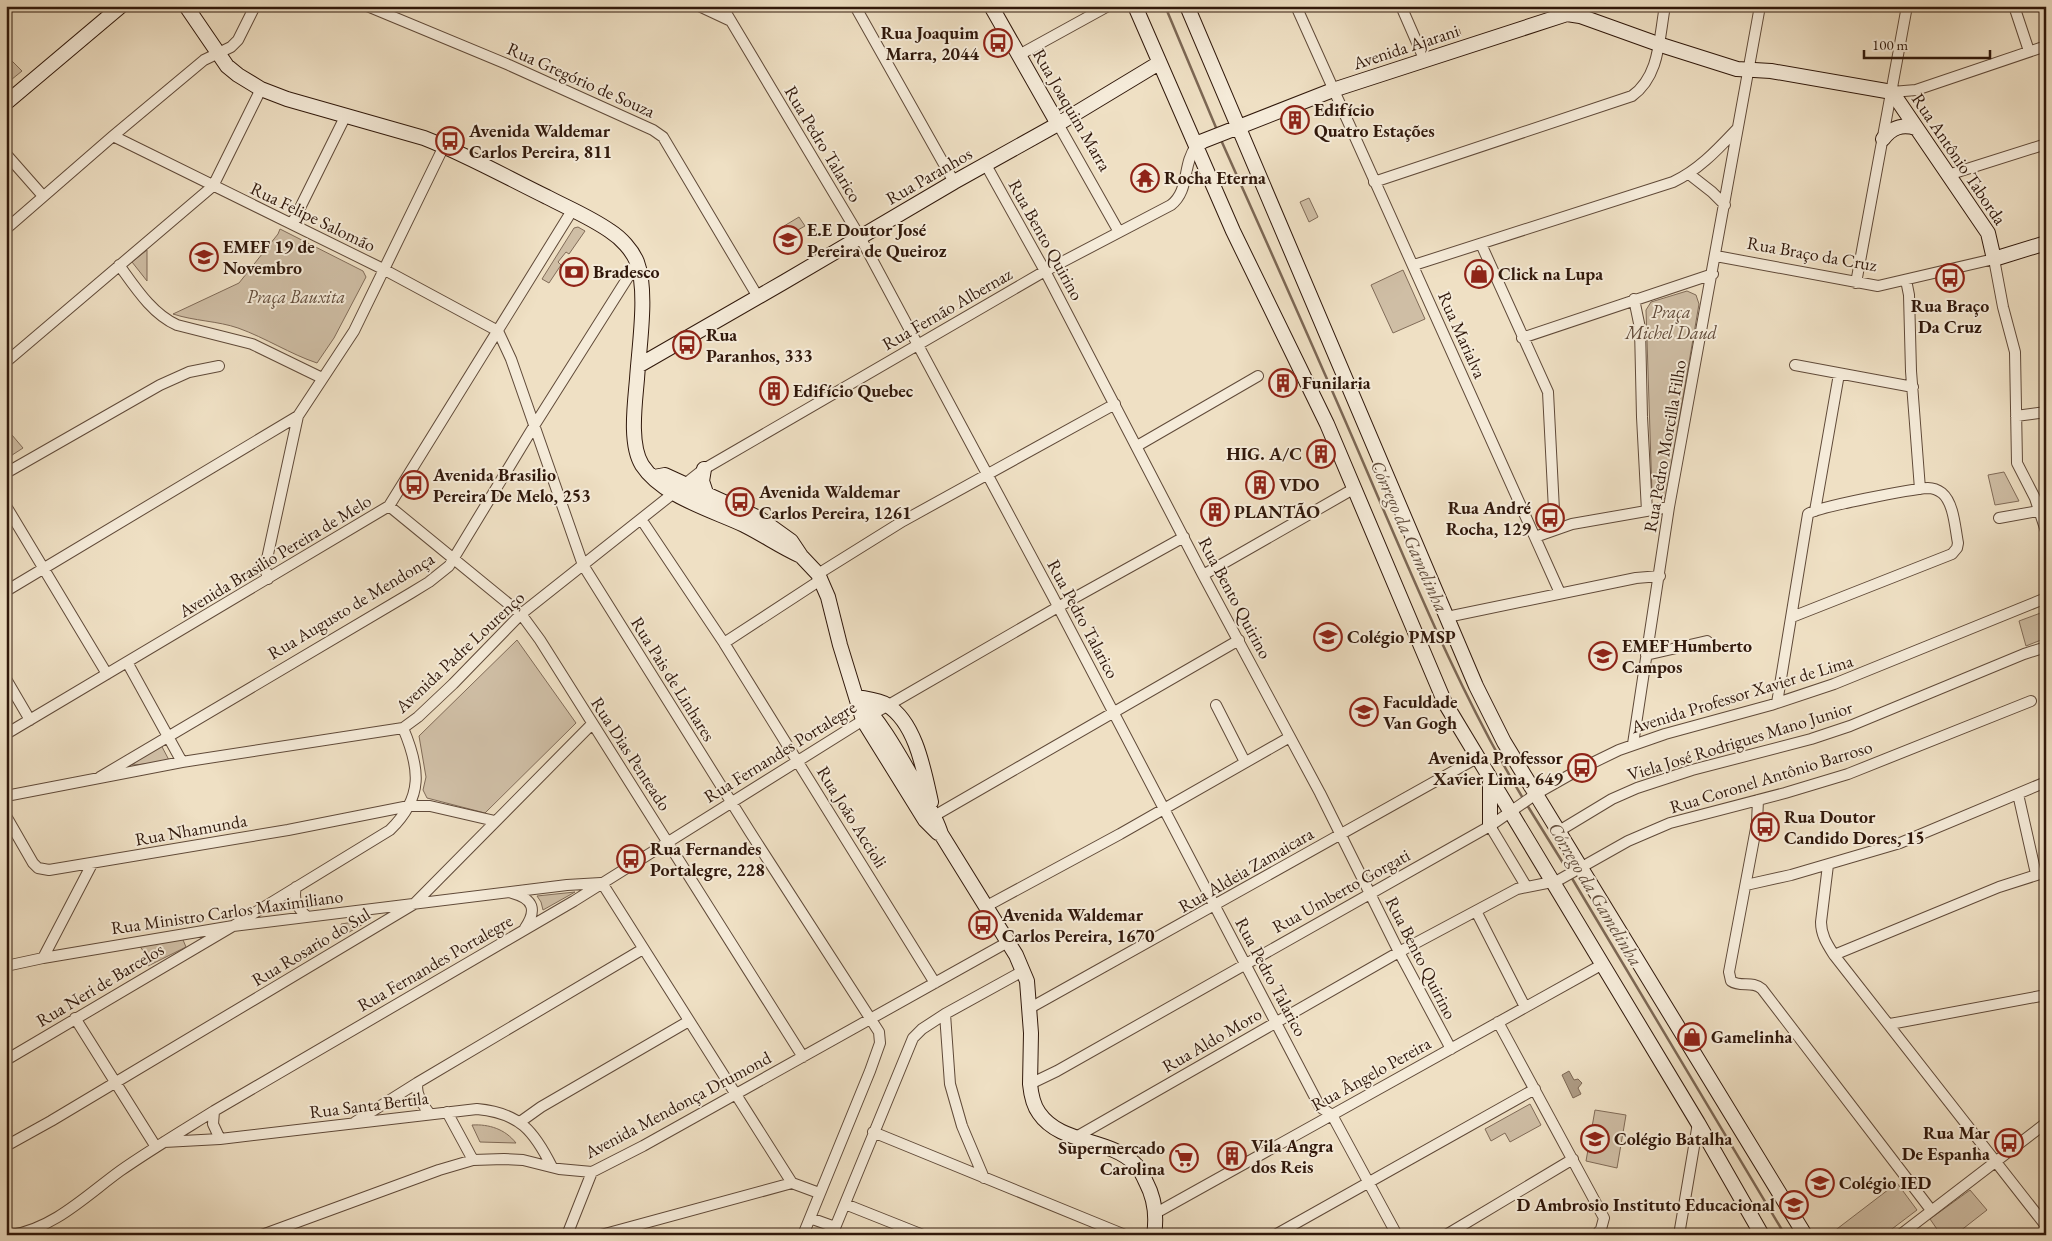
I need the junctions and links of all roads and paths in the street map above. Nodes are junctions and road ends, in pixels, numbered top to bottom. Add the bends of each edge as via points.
1 (121, 6) edge
2 (186, 6) edge
3 (255, 6) edge
4 (367, 6) edge
5 (699, 6) edge
6 (722, 6) edge
7 (855, 6) edge
8 (991, 6) edge
9 (1108, 6) edge
10 (1135, 6) edge
11 (1187, 6) edge
12 (1296, 6) edge
13 (1401, 6) edge
14 (1665, 6) edge
15 (1760, 6) edge
16 (1907, 6) edge
17 (2014, 6) edge
18 (1570, 10) edge
19 (731, 21) junction
20 (1658, 44) junction
21 (2046, 46) edge
22 (2029, 52) junction
23 (218, 55) junction
24 (1019, 55) junction
25 (1425, 61) junction
26 (1159, 63) junction
27 (1748, 71) junction
28 (261, 89) junction
29 (1333, 90) junction
30 (1892, 92) junction
31 (6, 103) edge
32 (346, 116) junction
33 (1058, 124) junction
34 (1238, 127) junction
35 (1916, 128) junction
36 (1737, 129) junction
37 (113, 136) junction
38 (1883, 139) junction
39 (2046, 144) edge
40 (444, 146) junction
41 (1196, 146) junction
42 (6, 154) edge
43 (986, 165) junction
44 (1689, 174) junction
45 (1948, 175) junction
46 (954, 182) junction
47 (1374, 182) junction
48 (213, 186) junction
49 (43, 196) junction
50 (1725, 205) junction
51 (573, 210) junction
52 (292, 224) junction
53 (6, 229) edge
54 (1119, 232) junction
55 (860, 237) junction
56 (2046, 243) edge
57 (1481, 244) junction
58 (1716, 256) junction
59 (1994, 258) junction
60 (637, 264) junction
61 (119, 265) junction
62 (1414, 265) junction
63 (383, 269) junction
64 (1045, 271) junction
65 (1713, 274) junction
66 (1906, 280) junction
67 (1856, 283) junction
68 (758, 297) junction
69 (1634, 299) junction
70 (498, 331) junction
71 (1522, 338) junction
72 (918, 345) junction
73 (6, 362) edge
74 (1794, 365) dead end
75 (219, 366) dead end
76 (638, 366) junction
77 (1839, 374) junction
78 (1258, 376) dead end
79 (322, 378) junction
80 (1913, 387) junction
81 (1115, 404) junction
82 (2046, 412) edge
83 (298, 416) junction
84 (2016, 416) junction
85 (534, 426) junction
86 (1137, 446) junction
87 (704, 469) junction
88 (6, 473) edge
89 (988, 474) junction
90 (654, 478) junction
91 (685, 484) junction
92 (1355, 488) junction
93 (1920, 489) junction
94 (674, 493) junction
95 (706, 493) junction
96 (6, 506) edge
97 (389, 506) junction
98 (1669, 507) junction
99 (2043, 510) edge
100 (1647, 511) junction
101 (1813, 511) junction
102 (1998, 518) dead end
103 (641, 519) junction
104 (10, 522) edge
105 (1555, 530) junction
106 (2046, 531) edge
107 (1184, 537) junction
108 (1535, 537) junction
109 (801, 556) junction
110 (454, 560) junction
111 (583, 565) junction
112 (44, 569) junction
113 (1204, 575) junction
114 (1660, 576) junction
115 (820, 577) junction
116 (268, 580) junction
117 (6, 591) edge
118 (1560, 593) junction
119 (2046, 598) edge
120 (1058, 606) junction
121 (521, 614) junction
122 (1447, 617) junction
123 (1792, 617) junction
124 (1239, 640) junction
125 (1707, 640) dead end
126 (724, 643) junction
127 (2046, 647) edge
128 (1646, 655) junction
129 (127, 662) junction
130 (107, 674) junction
131 (6, 679) edge
132 (857, 697) junction
133 (2031, 701) dead end
134 (1777, 703) junction
135 (887, 705) junction
136 (1216, 705) dead end
137 (1114, 713) junction
138 (868, 717) junction
139 (30, 720) junction
140 (592, 724) junction
141 (403, 728) junction
142 (6, 734) edge
143 (168, 736) junction
144 (1290, 737) junction
145 (1633, 744) junction
146 (1477, 758) junction
147 (798, 761) junction
148 (182, 762) junction
149 (1245, 762) junction
150 (1489, 778) junction
151 (94, 781) junction
152 (2046, 782) edge
153 (2018, 794) junction
154 (6, 796) edge
155 (1533, 796) junction
156 (1758, 800) junction
157 (731, 802) junction
158 (409, 806) junction
159 (1164, 808) junction
160 (1512, 811) junction
161 (6, 816) edge
162 (934, 816) junction
163 (495, 821) junction
164 (1490, 826) junction
165 (1559, 831) junction
166 (941, 834) junction
167 (1340, 835) junction
168 (668, 842) junction
169 (92, 864) junction
170 (1828, 865) junction
171 (1578, 870) junction
172 (2041, 873) edge
173 (1555, 882) junction
174 (602, 883) junction
175 (567, 884) junction
176 (1746, 885) junction
177 (1526, 886) junction
178 (296, 888) junction
179 (509, 892) junction
180 (1370, 894) junction
181 (574, 901) junction
182 (414, 904) junction
183 (1214, 906) junction
184 (985, 907) junction
185 (1476, 911) junction
186 (306, 916) junction
187 (233, 926) junction
188 (524, 929) junction
189 (1008, 942) junction
190 (643, 949) junction
191 (1400, 952) junction
192 (1834, 955) junction
193 (43, 958) junction
194 (1245, 964) junction
195 (1603, 964) junction
196 (6, 966) edge
197 (1023, 971) junction
198 (935, 983) junction
199 (2046, 994) edge
200 (1525, 1007) junction
201 (1030, 1008) junction
202 (945, 1014) junction
203 (75, 1018) junction
204 (870, 1019) junction
205 (689, 1021) junction
206 (1276, 1021) junction
207 (1498, 1022) junction
208 (1890, 1024) junction
209 (1451, 1049) junction
210 (803, 1057) junction
211 (6, 1060) edge
212 (116, 1081) junction
213 (417, 1083) junction
214 (1030, 1084) junction
215 (1535, 1089) junction
216 (736, 1094) junction
217 (214, 1111) junction
218 (447, 1112) junction
219 (430, 1114) junction
220 (1332, 1115) junction
221 (520, 1122) junction
222 (2046, 1122) edge
223 (1698, 1123) junction
224 (352, 1124) junction
225 (873, 1132) junction
226 (1076, 1137) junction
227 (220, 1139) junction
228 (160, 1144) junction
229 (6, 1146) edge
230 (473, 1160) junction
231 (1573, 1160) junction
232 (1994, 1161) junction
233 (552, 1168) junction
234 (592, 1172) junction
235 (984, 1178) junction
236 (1369, 1182) junction
237 (792, 1183) junction
238 (820, 1193) junction
239 (845, 1204) junction
240 (1931, 1210) junction
241 (1156, 1213) junction
242 (810, 1218) junction
243 (2046, 1228) edge
244 (833, 1231) edge
245 (11, 1235) edge
246 (262, 1235) edge
247 (566, 1235) edge
248 (601, 1235) edge
249 (803, 1235) edge
250 (923, 1235) edge
251 (1126, 1235) edge
252 (1154, 1235) edge
253 (1275, 1235) edge
254 (1397, 1235) edge
255 (1446, 1235) edge
256 (1596, 1235) edge
257 (1679, 1235) edge
258 (1762, 1235) edge
259 (1805, 1235) edge
260 (1900, 1235) edge
261 (2038, 1235) edge

1 - 31 street
2 - 23 street
3 - 23 street via 238,40
4 - 68 street, Rua Gregório de Souza via 510,65 663,137
5 - 19 street
6 - 19 street, Rua Pedro Talarico
7 - 46 street
8 - 24 street, Rua Joaquim Marra
9 - 24 street
10 - 26 street
11 - 34 street
12 - 29 street, Rua Marialva
13 - 25 street
14 - 20 street
15 - 27 street, Rua Pedro Morcilla Filho
16 - 30 street
17 - 22 street
18 - 20 street, Avenida Ajarani
18 - 25 street, Avenida Ajarani
19 - 55 street, Rua Pedro Talarico
20 - 27 street, Avenida Ajarani
20 - 47 street via 1654,68 1642,89 1632,96
21 - 22 street
22 - 30 street via 1916,90
23 - 28 street via 238,75
23 - 37 street via 204,60
24 - 33 street, Rua Joaquim Marra
25 - 29 street, Avenida Ajarani
26 - 33 street, Rua Paranhos
26 - 41 street
27 - 30 street, Avenida Ajarani via 1771,71
27 - 36 street, Rua Pedro Morcilla Filho
28 - 32 street
28 - 48 street
29 - 34 street, Avenida Ajarani
29 - 47 street, Rua Marialva
30 - 35 street, Rua Antônio Taborda
30 - 38 street
32 - 40 street
32 - 52 street
33 - 43 street, Rua Paranhos
33 - 54 street, Rua Joaquim Marra
34 - 41 street, Avenida Ajarani
34 - 122 street
35 - 38 street via 1901,126 1887,133
35 - 45 street, Rua Antônio Taborda
36 - 44 street
36 - 50 street, Rua Pedro Morcilla Filho
37 - 48 street, Rua Felipe Salomão
37 - 49 street
38 - 67 street
39 - 45 street
40 - 51 street
40 - 63 street
41 - 54 street, Rua Fernão Albernaz via 1187,163 1182,194 1177,201
41 - 92 street via 1233,232
42 - 49 street
43 - 46 street, Rua Paranhos
43 - 64 street, Rua Bento Quirino
44 - 50 street
44 - 57 street
45 - 59 street, Rua Antônio Taborda via 1988,233
46 - 55 street, Rua Paranhos
47 - 62 street, Rua Marialva
48 - 52 street, Rua Felipe Salomão
48 - 61 street
49 - 53 street
50 - 58 street, Rua Pedro Morcilla Filho
51 - 60 street via 612,232 632,253
51 - 70 street, Avenida Brasilio Pereira de Melo
52 - 63 street, Rua Felipe Salomão
54 - 64 street, Rua Fernão Albernaz
55 - 68 street, Rua Paranhos
55 - 72 street, Rua Pedro Talarico
56 - 59 street, Rua Braço da Cruz
57 - 62 street
57 - 71 street
58 - 65 street, Rua Pedro Morcilla Filho
58 - 67 street, Rua Braço da Cruz
59 - 66 street, Rua Braço da Cruz
59 - 84 street, Rua Antônio Taborda via 2015,352
60 - 76 street via 641,283
60 - 85 street, Rua Augusto de Mendonça
61 - 73 street
61 - 79 street via 168,321 252,344
62 - 108 street, Rua Marialva
63 - 70 street, Rua Felipe Salomão
63 - 79 street via 354,330
64 - 72 street, Rua Fernão Albernaz
64 - 81 street, Rua Bento Quirino
65 - 69 street
65 - 98 street, Rua Pedro Morcilla Filho
66 - 67 street, Rua Braço da Cruz via 1878,286
66 - 80 street
68 - 76 street, Rua Paranhos
69 - 71 street
69 - 100 street via 1640,328
70 - 85 street, Rua Pais de Linhares
70 - 97 street, Avenida Brasilio Pereira de Melo
71 - 105 street via 1550,399
72 - 87 street, Rua Fernão Albernaz
72 - 89 street, Rua Pedro Talarico
74 - 77 street
75 - 88 street via 189,372 160,385
76 - 90 street via 635,440 642,464
77 - 80 street
77 - 101 street
78 - 86 street
79 - 83 street
80 - 93 street
81 - 86 street, Rua Bento Quirino
81 - 89 street
82 - 84 street
83 - 112 street
83 - 116 street via 265,568
84 - 99 street, Rua Antônio Taborda via 2017,463
85 - 110 street, Rua Augusto de Mendonça
85 - 111 street, Rua Pais de Linhares
86 - 107 street, Rua Bento Quirino
87 - 91 street, Rua Fernão Albernaz
87 - 95 street via 702,481
89 - 115 street via 902,522
89 - 120 street, Rua Pedro Talarico
90 - 91 street via 665,475
90 - 94 street
91 - 94 street, Avenida Padre Lourenço
91 - 95 street
92 - 113 street
92 - 146 street via 1445,704
93 - 101 street
93 - 123 street via 1941,492 1949,502 1958,543 1952,554
94 - 103 street, Avenida Padre Lourenço
94 - 109 street via 747,526
95 - 109 street via 759,518 791,541
96 - 104 street
97 - 110 street, Rua Dias Penteado
97 - 116 street, Avenida Brasilio Pereira de Melo
98 - 100 street
98 - 114 street, Rua Pedro Morcilla Filho
99 - 102 street
99 - 106 street, Rua Antônio Taborda
100 - 105 street
101 - 123 street via 1807,518
103 - 111 street, Avenida Padre Lourenço
103 - 126 street, Rua João Accioli
104 - 112 street
105 - 108 street
107 - 113 street, Rua Bento Quirino
107 - 120 street, Rua Fernandes Portalegre
108 - 118 street, Rua Marialva
109 - 115 street
110 - 121 street, Rua Dias Penteado
110 - 143 street, Rua Augusto de Mendonça via 429,582
111 - 121 street, Avenida Padre Lourenço
111 - 157 street, Rua Pais de Linhares
112 - 117 street
112 - 130 street
113 - 124 street, Rua Bento Quirino
114 - 118 street
114 - 128 street, Rua Pedro Morcilla Filho
115 - 126 street
115 - 132 street
116 - 129 street, Avenida Brasilio Pereira de Melo
118 - 122 street
119 - 134 street, Avenida Professor Xavier de Lima via 1877,668
120 - 135 street, Rua Fernandes Portalegre
120 - 137 street, Rua Pedro Talarico
121 - 140 street, Rua Dias Penteado
121 - 141 street, Avenida Padre Lourenço via 453,684
122 - 155 street via 1480,694
123 - 134 street
124 - 137 street
124 - 144 street, Rua Bento Quirino
125 - 128 street
126 - 147 street, Rua João Accioli
127 - 165 street, Viela José Rodrigues Mano Junior via 1811,740 1692,770 1637,788
128 - 145 street, Rua Pedro Morcilla Filho
129 - 130 street, Avenida Brasilio Pereira de Melo
129 - 143 street
130 - 139 street, Avenida Brasilio Pereira de Melo
131 - 139 street
132 - 135 street
132 - 138 street
133 - 156 street, Rua Coronel Antônio Barroso via 1848,774
134 - 145 street, Avenida Professor Xavier de Lima
135 - 138 street, Rua Fernandes Portalegre
135 - 162 street via 916,745
136 - 149 street
137 - 159 street, Rua Pedro Talarico
137 - 162 street
138 - 147 street, Rua Fernandes Portalegre
138 - 162 street
138 - 166 street via 925,820
139 - 142 street, Avenida Brasilio Pereira de Melo
140 - 163 street, Rua Rosario do Sul
140 - 168 street, Rua Dias Penteado
141 - 148 street, Avenida Padre Lourenço
141 - 158 street via 417,781
143 - 148 street
143 - 151 street, Rua Augusto de Mendonça
144 - 149 street
144 - 167 street, Rua Bento Quirino
145 - 155 street, Avenida Professor Xavier de Lima via 1594,761
146 - 150 street
146 - 167 street, Rua Aldeia Zamaicara
147 - 157 street, Rua Fernandes Portalegre
147 - 198 street, Rua João Accioli
148 - 151 street, Avenida Padre Lourenço
149 - 159 street
150 - 160 street
150 - 164 street
151 - 154 street, Avenida Padre Lourenço
152 - 153 street
153 - 170 street via 1900,844
153 - 172 street
155 - 160 street, Avenida Professor Xavier de Lima
155 - 165 street
156 - 171 street, Rua Coronel Antônio Barroso via 1670,823 1628,841
156 - 176 street
157 - 168 street, Rua Fernandes Portalegre
157 - 204 street, Rua Pais de Linhares
158 - 163 street, Rua Nhamunda via 430,806
158 - 169 street, Rua Nhamunda
158 - 178 street, Rua Neri de Barcelos via 390,830
159 - 183 street, Rua Pedro Talarico
159 - 184 street
160 - 164 street, Rua Umberto Gorgati
160 - 173 street
161 - 169 street, Rua Nhamunda via 38,868 49,870
162 - 166 street
163 - 182 street, Rua Rosario do Sul
164 - 177 street
164 - 180 street, Rua Umberto Gorgati
165 - 171 street
166 - 184 street
167 - 180 street, Rua Bento Quirino
167 - 183 street, Rua Aldeia Zamaicara
168 - 174 street, Rua Fernandes Portalegre
168 - 210 street, Rua Dias Penteado
169 - 193 street
170 - 176 street
170 - 192 street via 1821,931
171 - 173 street, Rua Coronel Antônio Barroso
171 - 259 street
172 - 192 street via 1990,890
173 - 177 street, Rua Aldo Moro
173 - 195 street
174 - 175 street, Rua Ministro Carlos Maximiliano
174 - 181 street, Rua Fernandes Portalegre
174 - 190 street
175 - 179 street, Rua Ministro Carlos Maximiliano
175 - 181 street via 575,890
176 - 240 street via 1729,972 1731,981 1738,985 1754,984 1762,989
177 - 185 street, Rua Aldo Moro
178 - 186 street via 296,906
178 - 187 street, Rua Neri de Barcelos
179 - 182 street, Rua Ministro Carlos Maximiliano
179 - 188 street via 521,896 533,910
180 - 191 street, Rua Bento Quirino
180 - 194 street, Rua Umberto Gorgati
181 - 188 street, Rua Fernandes Portalegre
182 - 186 street, Rua Ministro Carlos Maximiliano
182 - 212 street, Rua Rosario do Sul
183 - 194 street, Rua Pedro Talarico
183 - 201 street, Rua Aldeia Zamaicara
184 - 189 street
185 - 191 street, Rua Aldo Moro
185 - 200 street
186 - 187 street, Rua Ministro Carlos Maximiliano
187 - 193 street, Rua Ministro Carlos Maximiliano
187 - 203 street, Rua Neri de Barcelos
188 - 217 street, Rua Fernandes Portalegre
189 - 197 street
189 - 198 street, Avenida Mendonça Drumond
190 - 205 street
190 - 213 street
191 - 206 street, Rua Aldo Moro
191 - 209 street, Rua Bento Quirino
192 - 208 street
193 - 196 street, Rua Ministro Carlos Maximiliano
194 - 206 street, Rua Pedro Talarico
194 - 214 street, Rua Umberto Gorgati
195 - 200 street, Rua Ângelo Pereira
195 - 223 street
197 - 201 street via 1029,989
197 - 202 street
198 - 204 street, Avenida Mendonça Drumond
199 - 208 street
200 - 207 street, Rua Ângelo Pereira
201 - 214 street
202 - 225 street via 913,1038
202 - 235 street via 950,1084 962,1126
203 - 211 street, Rua Neri de Barcelos
203 - 212 street
204 - 210 street, Avenida Mendonça Drumond
204 - 238 street, Rua Pais de Linhares via 880,1032 880,1043
205 - 216 street
205 - 221 street
206 - 220 street, Rua Pedro Talarico via 1320,1107
206 - 226 street, Rua Aldo Moro
207 - 209 street, Rua Ângelo Pereira
207 - 215 street
208 - 232 street
209 - 220 street, Rua Ângelo Pereira
210 - 216 street, Avenida Mendonça Drumond
212 - 228 street
212 - 229 street, Rua Rosario do Sul
213 - 219 street via 420,1101
213 - 224 street
214 - 226 street via 1039,1114 1054,1127
215 - 231 street
215 - 236 street
216 - 234 street, Avenida Mendonça Drumond
216 - 237 street
217 - 227 street via 213,1124
217 - 228 street, Rua Fernandes Portalegre
218 - 219 street, Rua Santa Bertila
218 - 221 street, Rua Santa Bertila via 485,1110
218 - 230 street
219 - 224 street, Rua Santa Bertila
220 - 236 street, Rua Pedro Talarico
220 - 241 street, Rua Ângelo Pereira
221 - 233 street, Rua Santa Bertila via 537,1140
222 - 232 street
223 - 257 street
223 - 258 street
224 - 227 street, Rua Santa Bertila
225 - 235 street
225 - 239 street
226 - 241 street via 1118,1153 1134,1163 1148,1186
227 - 228 street, Rua Santa Bertila
228 - 245 street, Rua Fernandes Portalegre via 57,1216
230 - 233 street, Avenida Mendonça Drumond via 523,1160
230 - 246 street, Avenida Mendonça Drumond
231 - 255 street
231 - 256 street via 1604,1218
232 - 240 street
232 - 243 street
233 - 234 street, Avenida Mendonça Drumond
234 - 247 street
235 - 251 street
236 - 253 street
236 - 254 street, Rua Pedro Talarico
237 - 238 street
237 - 248 street
238 - 242 street, Rua Pais de Linhares
239 - 244 street
239 - 250 street
240 - 260 street
241 - 252 street
242 - 244 street
242 - 249 street, Rua Pais de Linhares
243 - 261 street

